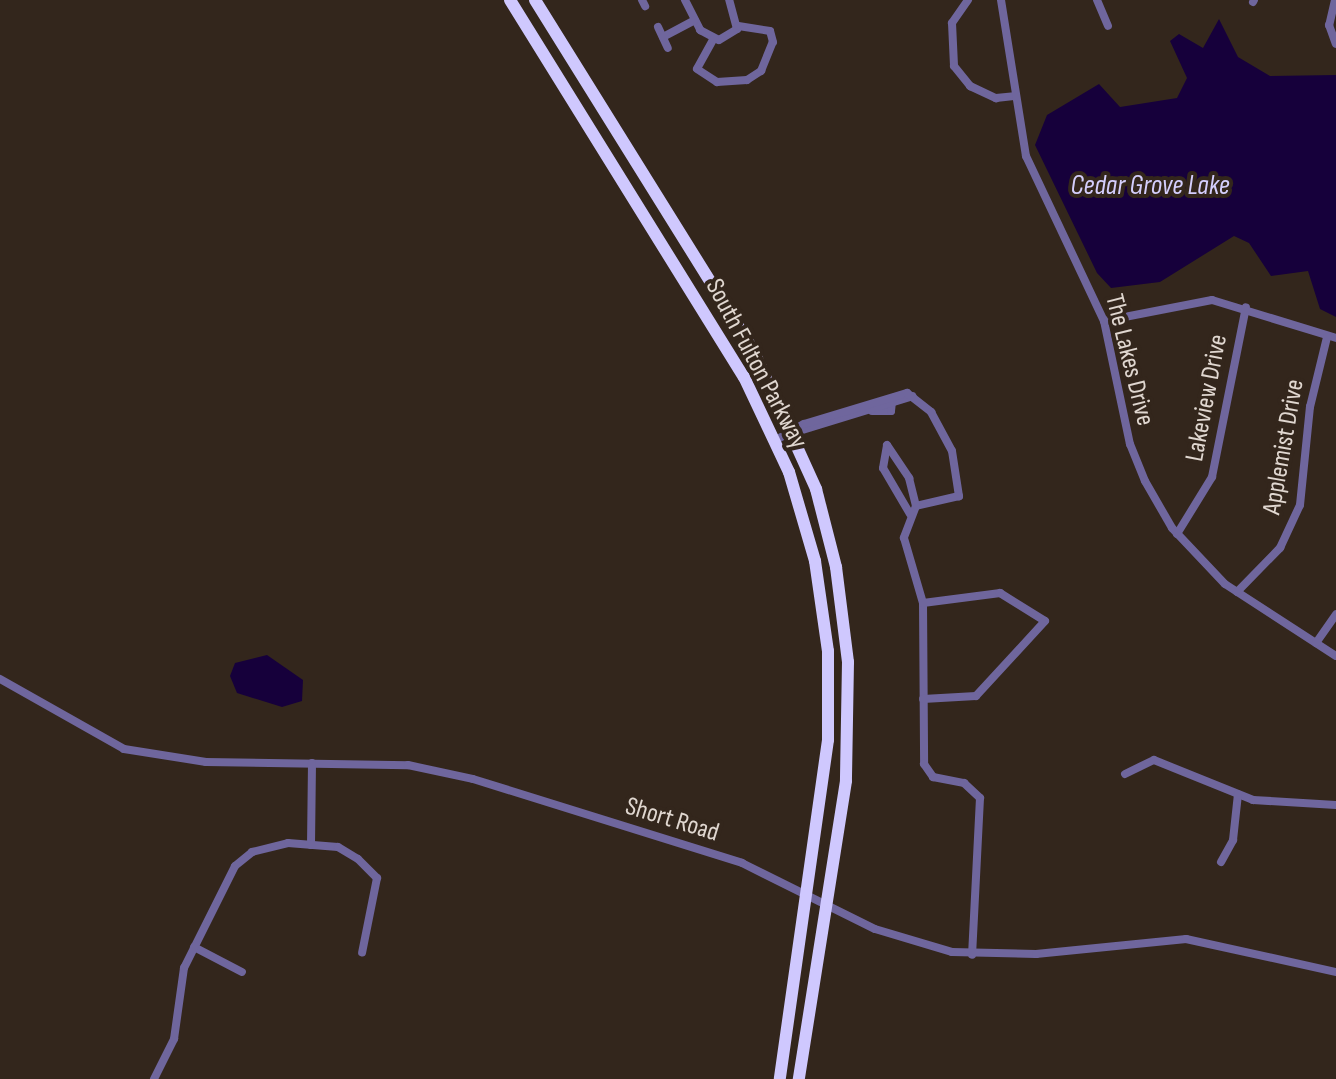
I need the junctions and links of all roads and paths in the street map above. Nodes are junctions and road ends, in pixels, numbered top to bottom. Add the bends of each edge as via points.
1 (510, 0) edge
2 (535, 0) edge
3 (685, 0) edge
4 (968, 0) edge
5 (1001, 0) edge
6 (1097, 0) edge
7 (1335, 0) edge
8 (731, 1) edge
9 (695, 20) junction
10 (738, 26) junction
11 (1108, 26) dead end
12 (658, 27) dead end
13 (663, 37) junction
14 (714, 38) junction
15 (1336, 44) edge
16 (668, 48) dead end
17 (1014, 96) junction
18 (1246, 307) junction
19 (1104, 321) junction
20 (1332, 337) edge
21 (892, 400) junction
22 (849, 414) junction
23 (795, 432) junction
24 (776, 440) junction
25 (913, 510) junction
26 (1177, 534) junction
27 (1237, 592) junction
28 (923, 603) junction
29 (1336, 614) edge
30 (1316, 643) junction
31 (1336, 656) edge
32 (0, 679) edge
33 (923, 699) junction
34 (312, 763) junction
35 (1125, 774) dead end
36 (1238, 794) junction
37 (1336, 805) edge
38 (311, 845) junction
39 (1221, 862) dead end
40 (808, 894) junction
41 (826, 904) junction
42 (194, 947) junction
43 (362, 953) dead end
44 (972, 955) junction
45 (242, 972) dead end
46 (1336, 972) edge
47 (154, 1079) edge
48 (780, 1079) edge
49 (799, 1079) edge

1 - 24 highway, South Fulton Parkway via 692,290
2 - 23 highway, South Fulton Parkway via 753,350
3 - 9 street
4 - 17 street via 952,23 954,66 970,86 996,98
5 - 17 street, The Lakes Drive
6 - 11 street
7 - 15 street via 1329,25
8 - 10 street
9 - 13 street
9 - 14 street
10 - 14 street
10 - 14 street via 770,31 773,42 761,71 747,80 717,82 697,69
12 - 13 street
13 - 16 street
17 - 19 street, The Lakes Drive via 1026,156
18 - 19 street via 1181,302
18 - 20 street
18 - 26 street, Lakeview Drive via 1212,477
19 - 26 street, The Lakes Drive via 1130,444
20 - 27 street, Applemist Drive via 1310,407 1300,505 1280,548
21 - 22 street
21 - 22 street via 885,414
21 - 25 street via 913,396 931,412 962,487 959,496
22 - 23 street
23 - 24 street
23 - 41 highway, South Fulton Parkway via 836,567 848,662 846,781
24 - 40 highway, South Fulton Parkway via 815,561 828,651 827,756
25 - 25 street via 909,478 887,445 883,468
25 - 28 street via 904,549
26 - 27 street, The Lakes Drive
27 - 30 street, The Lakes Drive
28 - 33 street
28 - 33 street via 1000,593 1045,621 984,691
29 - 30 street
30 - 31 street, The Lakes Drive
32 - 34 street, Short Road via 124,749 206,762
33 - 44 street via 924,764 933,777 964,783 980,798
34 - 38 street
34 - 40 street, Short Road via 408,765 462,776 742,863
35 - 36 street via 1154,760
36 - 37 street via 1287,808
36 - 39 street via 1233,840
38 - 42 street via 252,852 235,866
38 - 43 street via 338,847 377,878
40 - 41 street, Short Road
40 - 48 highway, South Fulton Parkway
41 - 44 street, Short Road via 893,936
41 - 49 highway, South Fulton Parkway
42 - 45 street
42 - 47 street via 184,968 174,1039
44 - 46 street, Short Road via 1186,939

